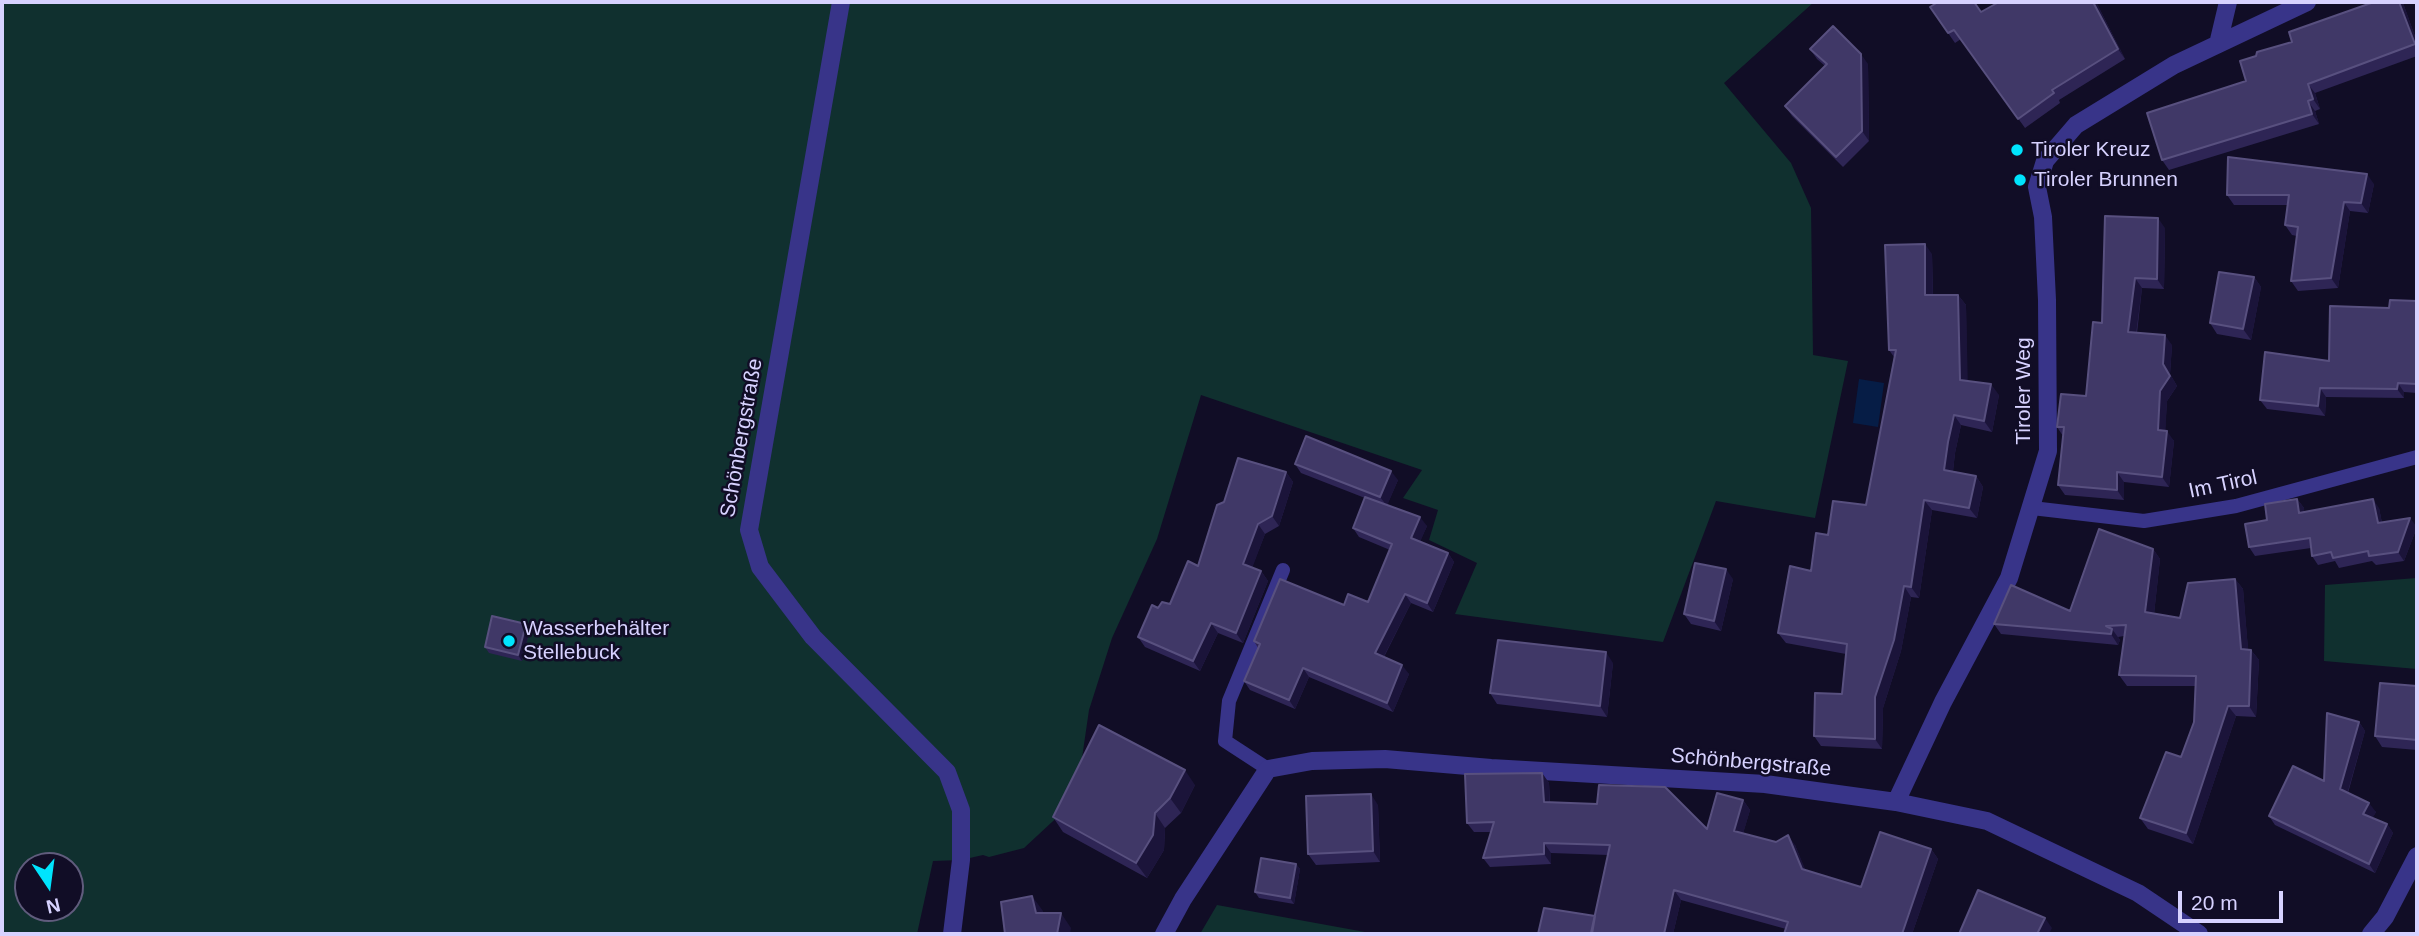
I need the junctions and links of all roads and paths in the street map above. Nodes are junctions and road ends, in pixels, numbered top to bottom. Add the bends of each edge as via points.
1 (841, 2) edge
2 (2228, 2) edge
3 (2307, 2) edge
4 (2218, 44) junction
5 (2417, 457) edge
6 (2032, 508) junction
7 (1283, 570) dead end
8 (1268, 769) junction
9 (1896, 802) junction
10 (2417, 856) edge
11 (951, 934) edge
12 (1164, 934) edge
13 (2199, 934) edge
14 (2371, 934) edge

1 - 11 street, Schönbergstraße via 749,530 760,567 813,637 947,772 961,810 961,860
2 - 4 street
3 - 4 street, Tiroler Weg
4 - 6 street, Tiroler Weg via 2174,65 2076,125 2045,161 2037,187 2047,300 2048,451
5 - 6 lane, Im Tirol via 2236,506 2144,521
6 - 9 street, Tiroler Weg via 2008,578
7 - 8 lane via 1228,701 1225,741
8 - 9 street, Schönbergstraße via 1312,761 1385,758 1765,784
8 - 12 street
9 - 13 street, Schönbergstraße via 1987,821 2138,893
10 - 14 street

